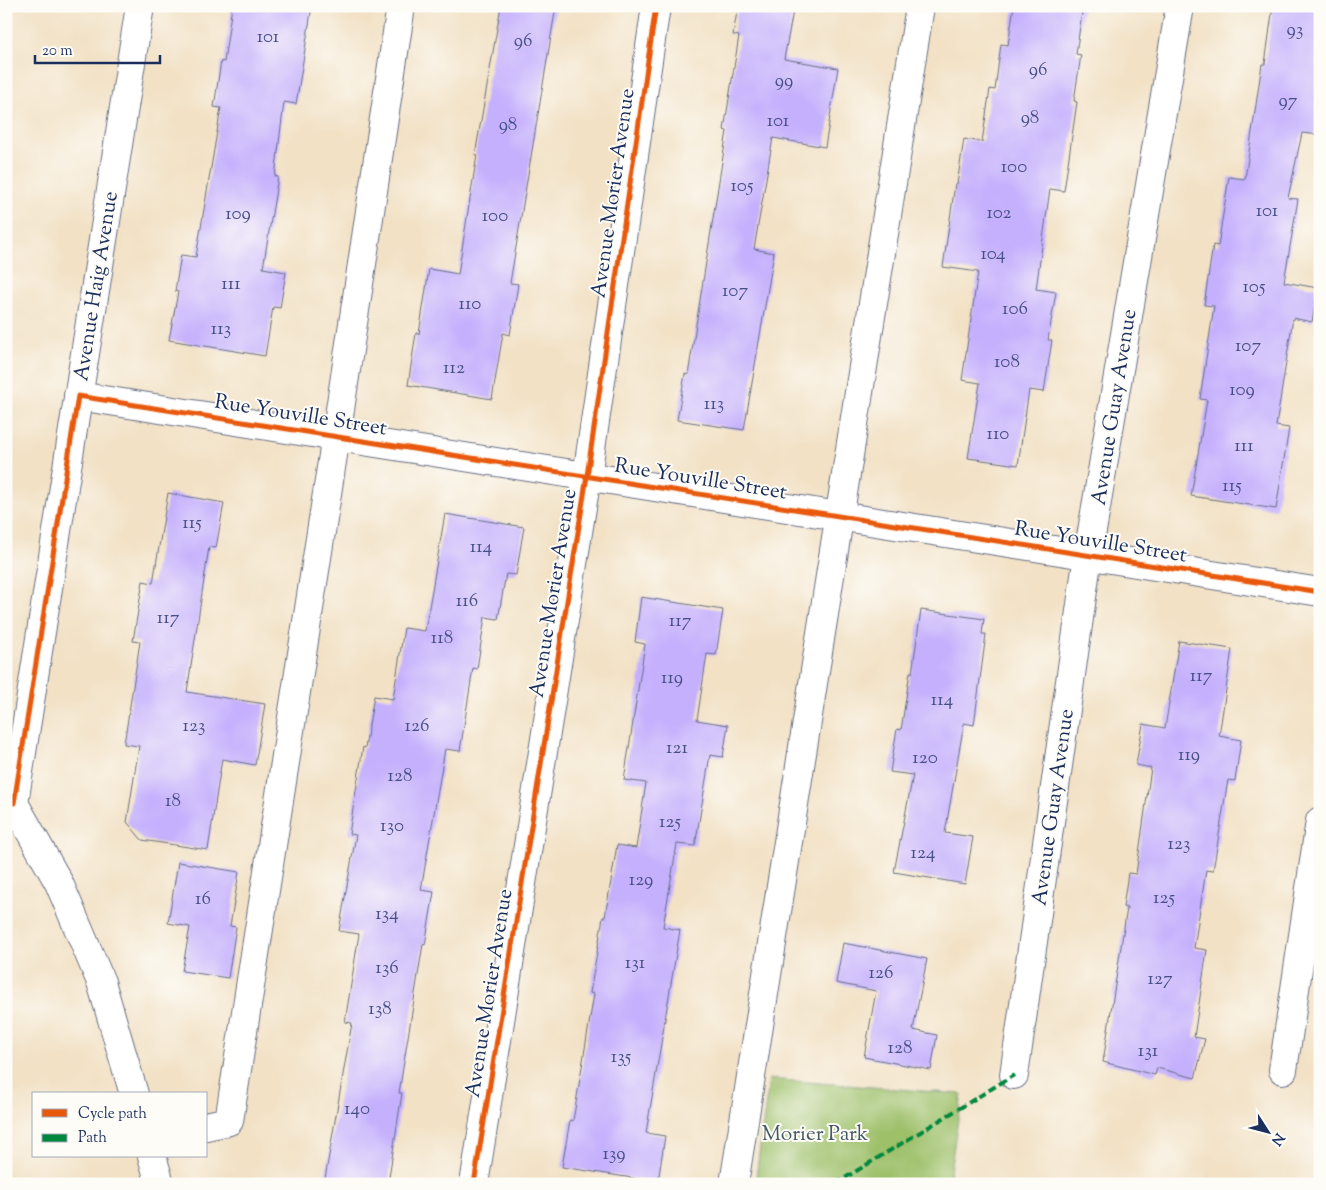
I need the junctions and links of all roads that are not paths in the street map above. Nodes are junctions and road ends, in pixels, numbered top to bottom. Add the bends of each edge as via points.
1 (140, 6) edge
2 (401, 6) edge
3 (656, 6) edge
4 (920, 6) edge
5 (1180, 6) edge
6 (78, 396) junction
7 (336, 436) junction
8 (587, 476) junction
9 (840, 516) junction
10 (1088, 555) junction
11 (1320, 592) edge
12 (10, 800) edge
13 (1320, 821) edge
14 (1282, 1070) dead end
15 (1014, 1076) dead end
16 (133, 1092) edge
17 (208, 1126) edge
18 (153, 1158) edge
19 (160, 1184) edge
20 (474, 1184) edge
21 (734, 1184) edge

1 - 6 street, Avenue Haig Avenue
2 - 7 street
3 - 8 street, Avenue Morier Avenue
4 - 9 street
5 - 10 street, Avenue Guay Avenue
6 - 7 street, Rue Youville Street
6 - 12 street, Avenue Haig Avenue
7 - 8 street, Rue Youville Street
7 - 17 street via 228,1121
8 - 9 street, Rue Youville Street
8 - 20 street, Avenue Morier Avenue
9 - 10 street, Rue Youville Street
9 - 21 street
10 - 11 street, Rue Youville Street
10 - 15 street, Avenue Guay Avenue
12 - 16 street via 59,883 101,982
13 - 14 street
18 - 19 street

